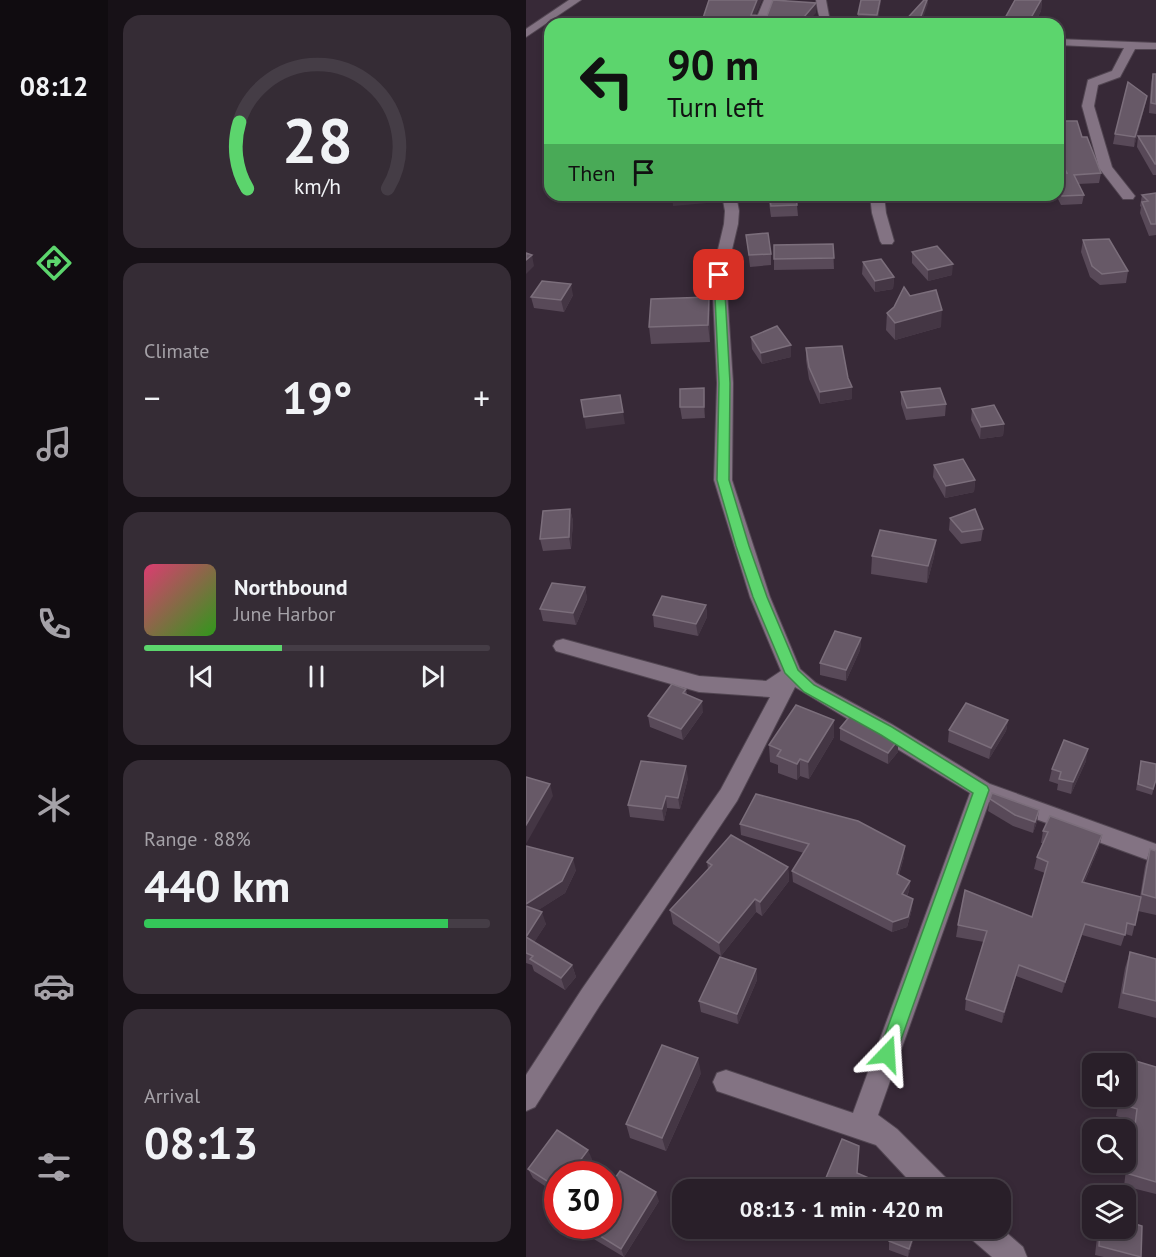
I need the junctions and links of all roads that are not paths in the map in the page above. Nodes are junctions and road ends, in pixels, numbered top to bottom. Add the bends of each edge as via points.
1 (576, 0) edge
2 (781, 0) edge
3 (821, 0) edge
4 (550, 18) edge
5 (765, 18) edge
6 (825, 18) edge
7 (544, 22) edge
8 (526, 34) edge
9 (1064, 42) edge
10 (1131, 45) junction
11 (1156, 46) edge
12 (1128, 196) dead end
13 (730, 201) edge
14 (878, 201) edge
15 (887, 241) dead end
16 (563, 646) dead end
17 (792, 673) junction
18 (982, 790) junction
19 (1156, 854) edge
20 (726, 1082) dead end
21 (526, 1098) edge
22 (888, 1138) junction
23 (927, 1179) edge
24 (993, 1239) edge
25 (1013, 1257) edge

1 - 4 street
2 - 5 street via 769,1
3 - 6 street
7 - 8 street
9 - 10 street
10 - 11 street
10 - 12 street via 1116,74 1092,83 1088,106 1106,168
13 - 17 street via 731,224 719,275 725,383 723,480 760,597
14 - 15 street
16 - 17 street via 699,684 769,689
17 - 18 street via 809,688
17 - 21 street via 729,795
18 - 19 street
18 - 22 street via 863,1120
20 - 22 street
22 - 23 street
24 - 25 street

